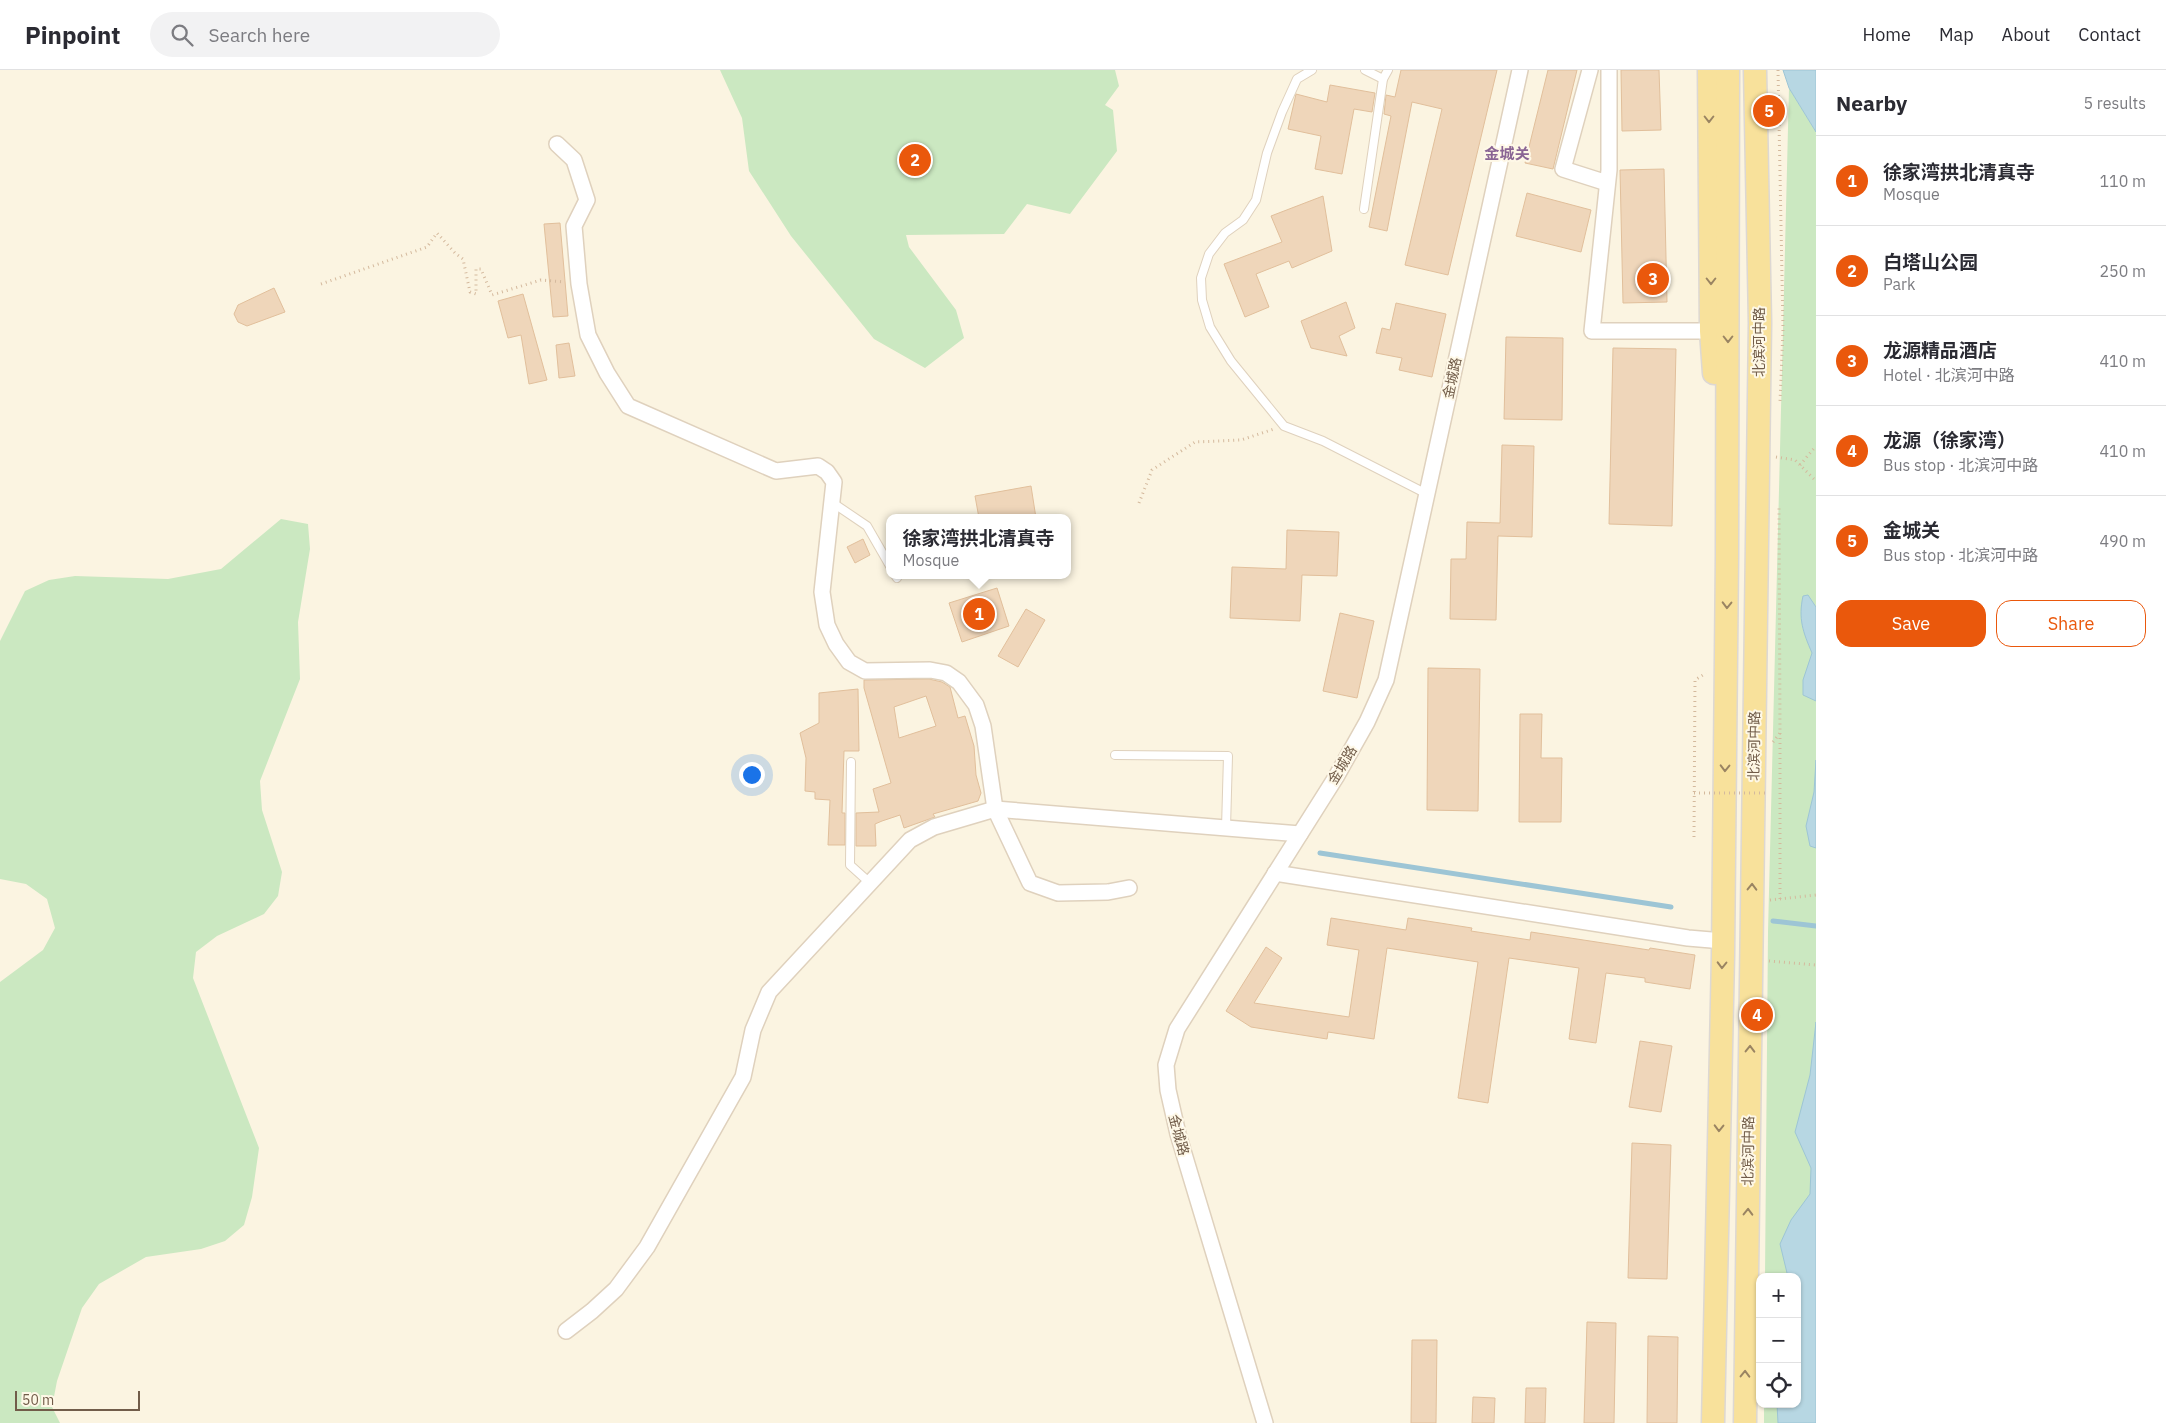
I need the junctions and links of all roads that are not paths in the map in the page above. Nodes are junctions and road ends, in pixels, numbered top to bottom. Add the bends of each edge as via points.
1 (1312, 70) edge
2 (1365, 70) edge
3 (1388, 70) edge
4 (1520, 70) edge
5 (1590, 70) edge
6 (1609, 70) edge
7 (1709, 70) edge
8 (1728, 70) edge
9 (1755, 70) edge
10 (1383, 80) junction
11 (557, 144) dead end
12 (1607, 183) junction
13 (1364, 209) dead end
14 (1711, 331) junction
15 (1427, 494) junction
16 (833, 503) junction
17 (1727, 556) junction
18 (886, 559) edge
19 (1115, 755) dead end
20 (851, 762) dead end
21 (995, 809) junction
22 (1226, 828) junction
23 (1300, 834) junction
24 (1275, 873) junction
25 (870, 883) junction
26 (1130, 888) dead end
27 (1723, 941) junction
28 (566, 1331) dead end
29 (1265, 1423) edge
30 (1713, 1423) edge
31 (1745, 1423) edge

1 - 15 lane via 1297,78 1282,112 1267,153 1256,200 1243,220 1225,233 1209,254 1201,278 1202,300 1210,327 1231,361 1284,426 1323,441
2 - 10 lane
3 - 10 lane
4 - 15 street, 金城路
5 - 12 street via 1563,169
6 - 12 street
7 -> 14 main road
8 -> 17 main road, 北滨河中路
31 -> 9 main road, 北滨河中路 via 1760,323
10 - 13 lane
11 - 16 street via 574,160 587,200 574,226 588,335 628,406 776,471 818,466 834,482
12 - 14 street via 1592,331
14 - 17 main road
15 - 23 street, 金城路 via 1386,680 1367,722
16 - 18 lane via 867,526
16 - 21 street via 822,592 827,625 836,644 849,662 865,671 930,670 959,682 976,705 983,726
17 -> 27 main road, 北滨河中路
19 - 22 lane via 1228,756
20 - 25 lane via 850,865
21 - 22 street
21 - 25 street via 934,827 910,840
21 - 26 street via 1030,883 1058,893
22 - 23 street
23 - 24 street, 金城路
24 - 27 street
24 - 29 street, 金城路 via 1177,1029 1166,1065 1178,1134
25 - 28 street via 769,992 753,1030 743,1077 648,1247 616,1289
27 -> 30 main road, 北滨河中路

